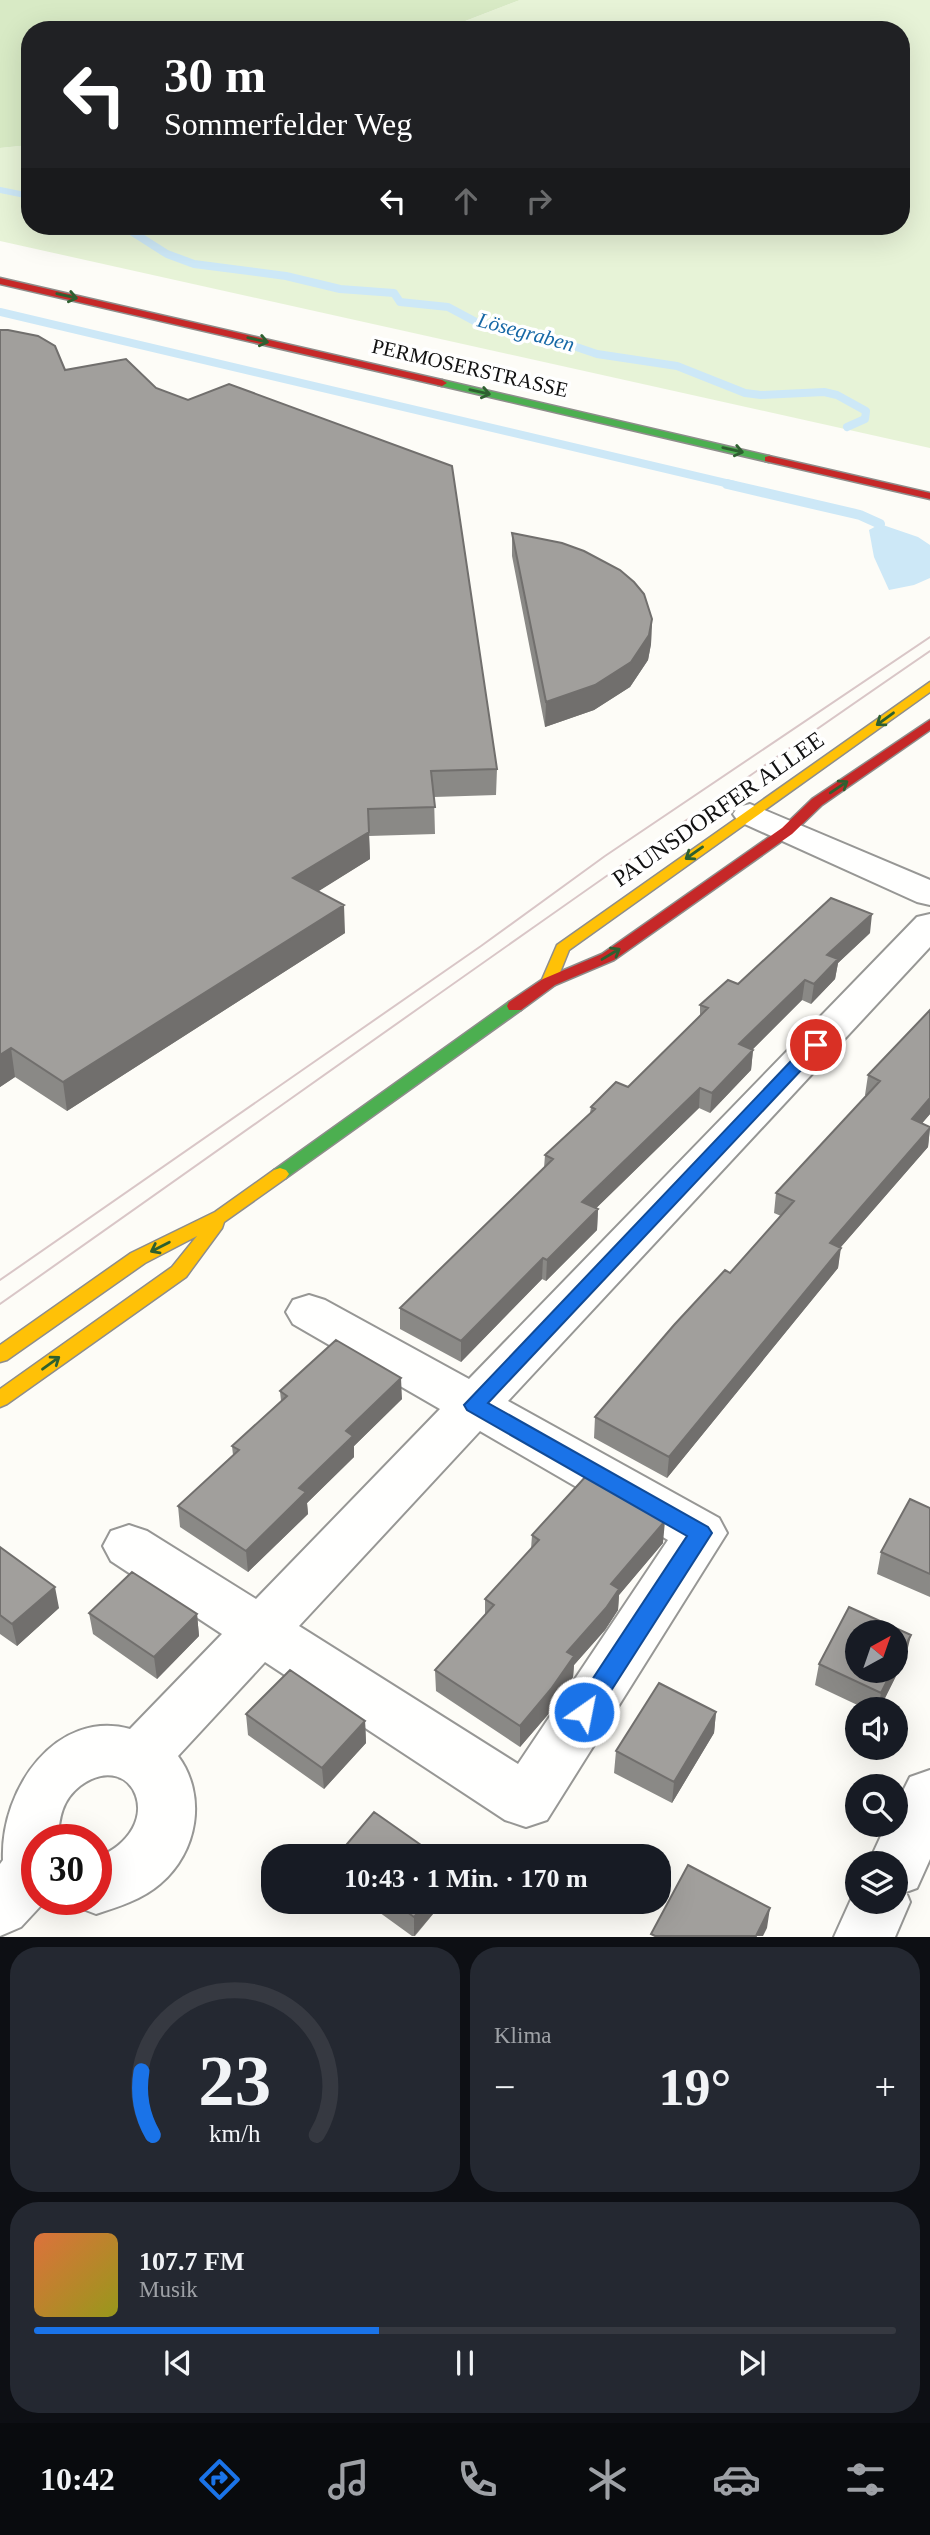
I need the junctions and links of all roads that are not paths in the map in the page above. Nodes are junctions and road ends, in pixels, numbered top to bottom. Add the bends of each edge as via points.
1 (0, 281) edge
2 (928, 496) edge
3 (930, 686) edge
4 (930, 724) edge
5 (750, 814) junction
6 (787, 831) junction
7 (930, 894) edge
8 (930, 925) edge
9 (549, 982) junction
10 (221, 1216) junction
11 (309, 1312) dead end
12 (0, 1355) edge
13 (0, 1399) edge
14 (474, 1405) junction
15 (130, 1546) dead end
16 (260, 1631) junction
17 (139, 1757) junction
18 (930, 1796) edge
19 (904, 1851) edge
20 (21, 1864) edge
21 (112, 1881) edge
22 (875, 1914) edge
23 (864, 1937) edge

1 -> 2 main road, PERMOSERSTRASSE
3 -> 5 main road, PAUNSDORFER ALLEE
6 -> 4 main road via 817,802
5 - 6 street
5 -> 9 main road, PAUNSDORFER ALLEE via 562,948
6 - 7 street
9 -> 6 main road via 608,957
8 - 14 street
9 - 10 main road
10 -> 12 main road via 138,1258
13 -> 10 main road via 178,1272
11 - 14 street
14 - 16 street
14 - 16 street via 701,1533 526,1801
15 - 16 street
16 - 17 street
17 - 20 street via 116,1749 90,1749 65,1757 41,1773 25,1793 16,1820
17 - 21 street via 160,1775 168,1796 166,1822 154,1852
18 - 19 street
22 - 23 street

